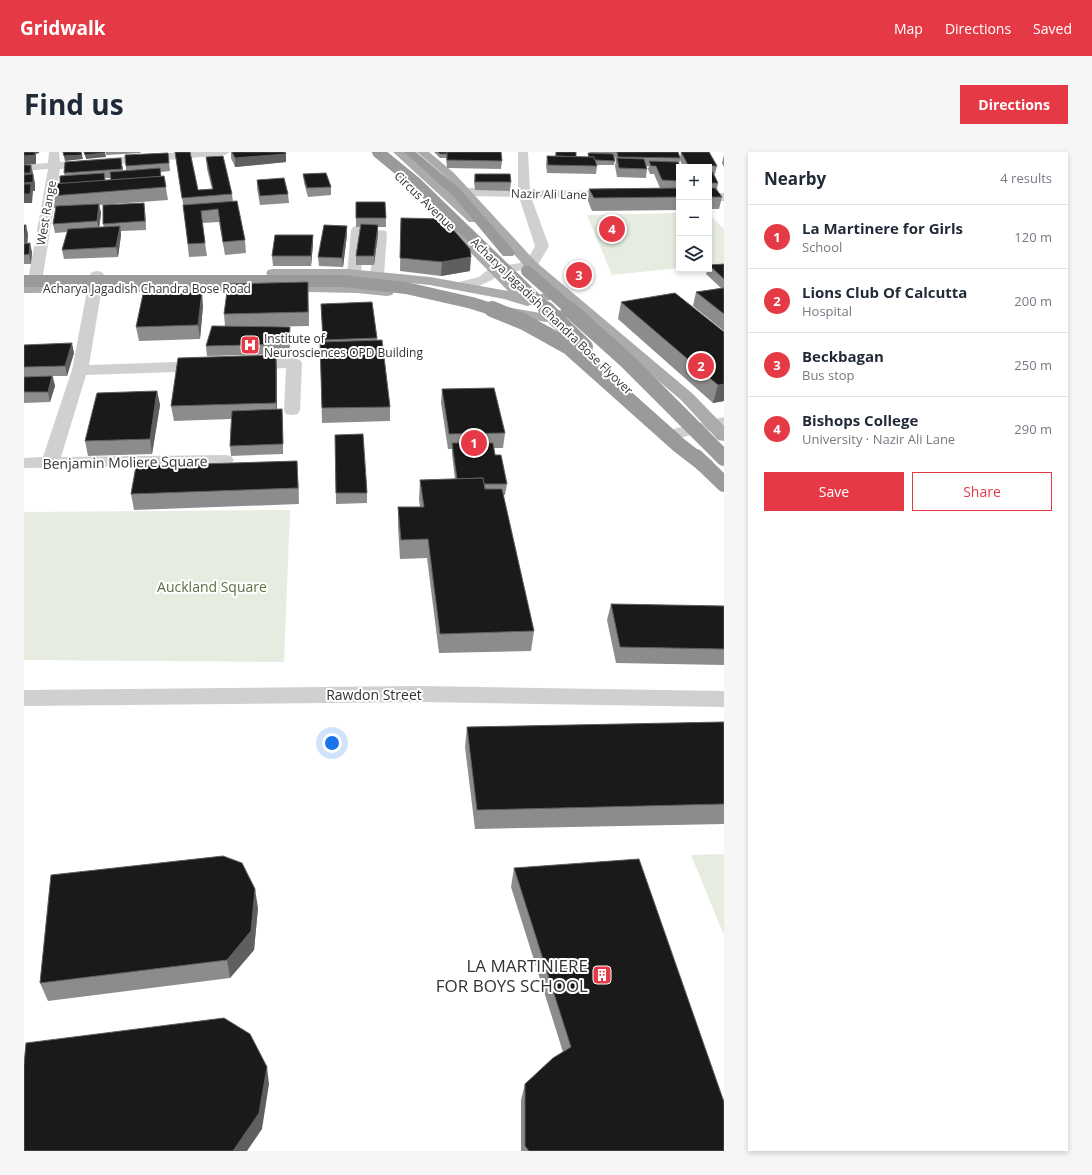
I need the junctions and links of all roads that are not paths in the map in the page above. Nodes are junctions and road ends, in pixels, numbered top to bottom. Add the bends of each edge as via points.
1 (54, 152) edge
2 (225, 152) edge
3 (371, 152) edge
4 (378, 152) edge
5 (398, 152) edge
6 (409, 152) edge
7 (422, 152) edge
8 (523, 152) edge
9 (201, 153) edge
10 (54, 165) junction
11 (24, 168) edge
12 (467, 192) junction
13 (524, 194) junction
14 (676, 196) edge
15 (712, 197) edge
16 (724, 197) edge
17 (357, 230) edge
18 (381, 234) dead end
19 (508, 253) junction
20 (531, 265) junction
21 (495, 271) junction
22 (354, 274) junction
23 (377, 275) junction
24 (28, 277) edge
25 (96, 282) junction
26 (460, 286) junction
27 (24, 289) edge
28 (564, 292) junction
29 (527, 302) junction
30 (584, 309) junction
31 (546, 318) junction
32 (80, 370) junction
33 (292, 410) dead end
34 (720, 427) edge
35 (667, 436) junction
36 (724, 458) edge
37 (225, 460) dead end
38 (24, 463) edge
39 (50, 463) junction
40 (706, 466) junction
41 (724, 484) edge
42 (724, 494) edge
43 (724, 698) edge
44 (24, 700) edge

1 - 10 street, West Range
2 - 9 street
3 - 21 main road, Circus Avenue via 402,176
4 - 40 highway, Acharya Jagadish Chandra Bose Flyover, bridge via 417,184
5 - 19 main road, Acharya Jagadish Chandra Bose Flyover via 450,197
6 - 19 highway via 457,193
7 - 12 main road via 450,174
8 - 13 street
9 - 10 street
10 - 11 street
10 - 24 street, West Range
12 - 13 street, Nazir Ali Lane
12 - 20 main road
13 - 14 street, Nazir Ali Lane
13 - 20 street via 542,246
15 - 16 street
17 - 22 street
18 - 23 street
19 - 36 highway, Acharya Jagadish Chandra Bose Flyover, bridge via 627,361
20 - 21 street
20 - 28 main road
21 - 26 street via 484,280
21 - 29 main road, Circus Avenue
22 - 23 main road, Acharya Jagadish Chandra Bose Road
22 - 25 main road, Acharya Jagadish Chandra Bose Road via 311,272
23 - 26 main road, Acharya Jagadish Chandra Bose Road
24 - 25 main road, Acharya Jagadish Chandra Bose Road
24 - 40 highway, bridge via 343,281 406,288 472,303 524,322 569,347
25 - 27 main road, Acharya Jagadish Chandra Bose Road
25 - 31 main road, Acharya Jagadish Chandra Bose Road via 357,289 394,292
25 - 32 street
26 - 29 main road, Acharya Jagadish Chandra Bose Road via 508,295
28 - 29 main road
28 - 30 main road
29 - 31 main road, Circus Avenue
30 - 31 main road
30 - 34 main road
31 - 35 main road
32 - 33 street via 294,363
32 - 39 street
34 - 35 street
35 - 42 main road
37 - 39 street, Benjamin Moliere Square
38 - 39 street, Benjamin Moliere Square
40 - 41 highway, Acharya Jagadish Chandra Bose Flyover, bridge
43 - 44 street, Rawdon Street via 420,694

